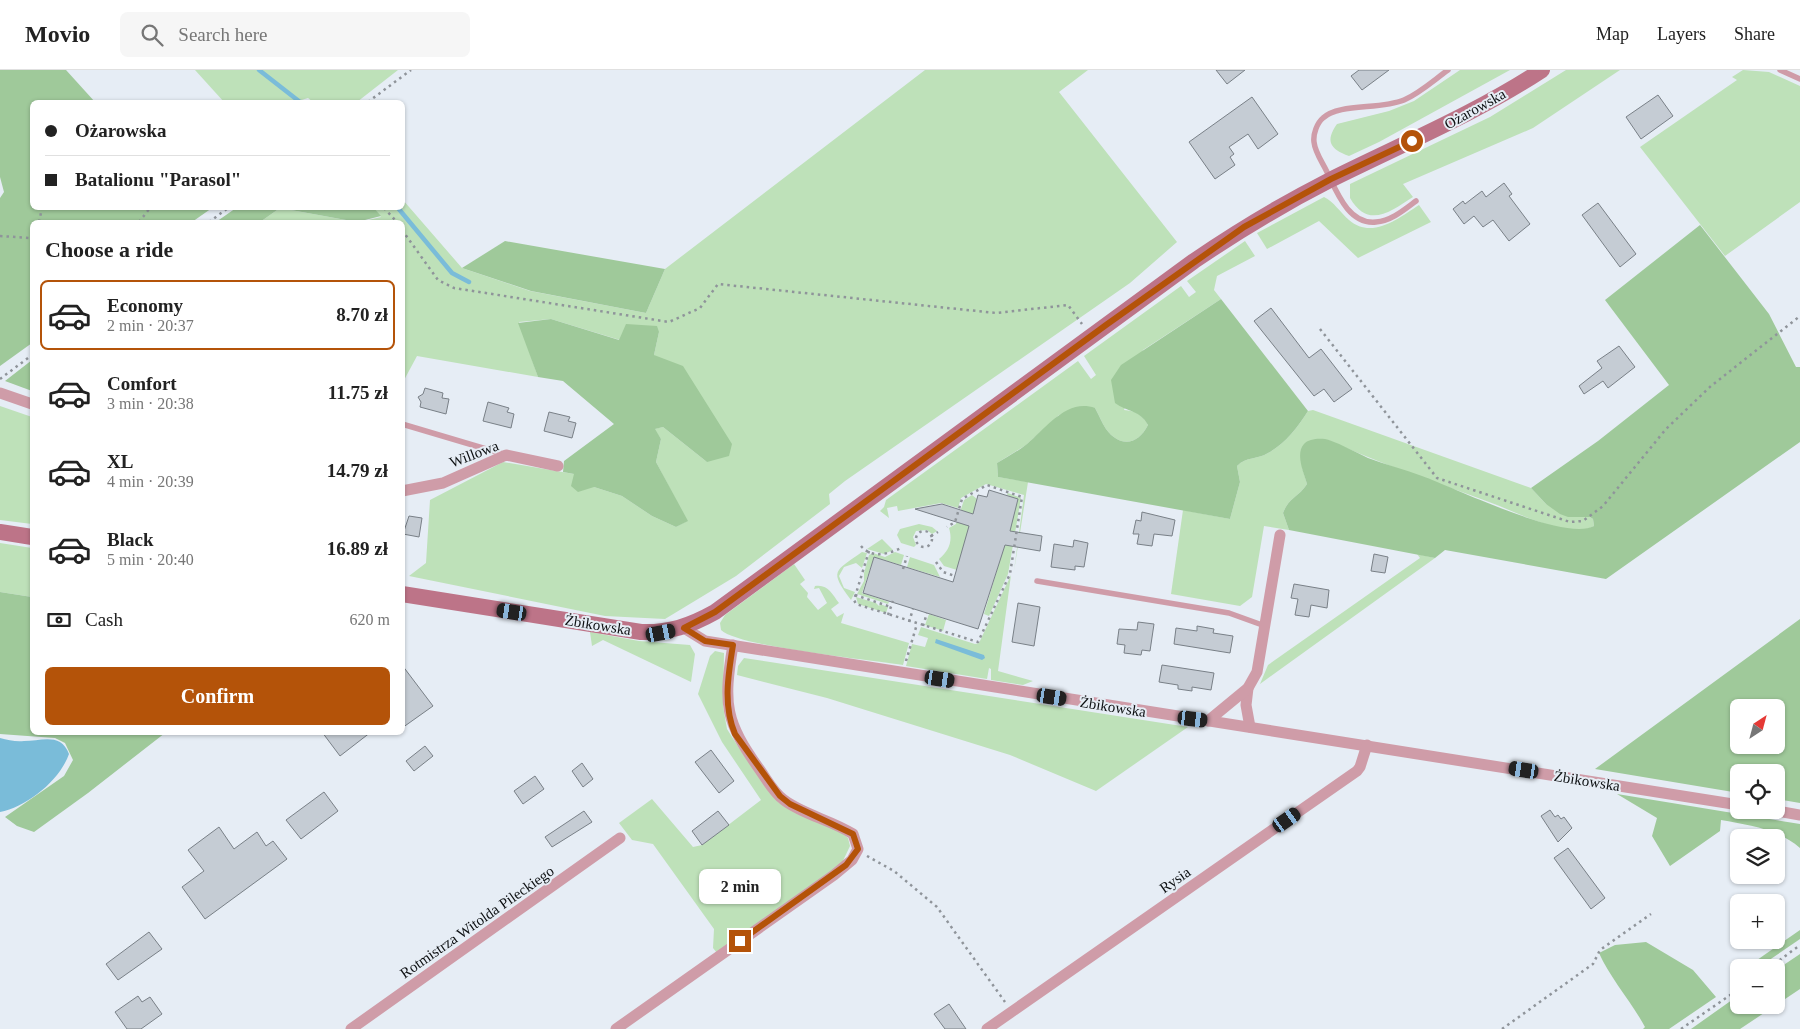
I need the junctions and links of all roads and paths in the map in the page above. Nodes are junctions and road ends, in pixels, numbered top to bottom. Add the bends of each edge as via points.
1 (411, 70) edge
2 (1448, 70) edge
3 (1542, 70) edge
4 (1780, 70) edge
5 (1800, 79) edge
6 (371, 100) edge
7 (1331, 179) junction
8 (1416, 201) dead end
9 (148, 210) edge
10 (225, 210) edge
11 (386, 210) edge
12 (141, 220) edge
13 (212, 220) edge
14 (395, 220) edge
15 (405, 234) edge
16 (0, 236) edge
17 (30, 238) edge
18 (1800, 316) edge
19 (1320, 329) dead end
20 (1091, 336) junction
21 (30, 356) edge
22 (0, 379) edge
23 (0, 393) edge
24 (30, 403) edge
25 (405, 425) edge
26 (506, 455) junction
27 (558, 466) dead end
28 (405, 490) edge
29 (947, 527) dead end
30 (0, 532) edge
31 (938, 532) dead end
32 (1280, 535) dead end
33 (931, 536) junction
34 (30, 537) edge
35 (861, 546) dead end
36 (901, 548) dead end
37 (869, 551) junction
38 (907, 556) dead end
39 (936, 562) dead end
40 (903, 569) dead end
41 (955, 576) dead end
42 (1037, 581) dead end
43 (405, 594) edge
44 (855, 595) junction
45 (893, 601) dead end
46 (891, 607) junction
47 (913, 609) dead end
48 (927, 613) dead end
49 (888, 616) junction
50 (909, 622) junction
51 (917, 624) junction
52 (923, 626) junction
53 (1265, 626) junction
54 (684, 628) junction
55 (733, 645) junction
56 (902, 673) junction
57 (1248, 688) junction
58 (1208, 721) junction
59 (1250, 727) junction
60 (1368, 745) junction
61 (1730, 804) edge
62 (1785, 812) edge
63 (1800, 814) edge
64 (620, 838) dead end
65 (858, 849) junction
66 (1651, 914) dead end
67 (1800, 945) edge
68 (1781, 959) edge
69 (1730, 995) edge
70 (1012, 1012) junction
71 (351, 1029) edge
72 (616, 1029) edge
73 (987, 1029) edge
74 (1502, 1029) edge
75 (1681, 1029) edge

1 - 6 path
2 - 7 lane via 1404,99 1375,107 1343,108 1322,119 1315,131 1314,142
3 - 7 main road, Ożarowska via 1445,126
4 - 5 lane
7 - 8 lane via 1350,212 1365,222 1387,220
7 - 20 main road, Ożarowska via 1244,227
9 - 12 path
10 - 13 path
11 - 14 path
15 - 20 path via 438,280 454,288 669,322 700,308 718,284 996,313 1068,305
16 - 17 path
18 - 19 path via 1712,386 1666,429 1603,506 1583,521 1570,522 1437,478
20 - 54 main road, Ożarowska via 715,612
21 - 22 path
23 - 24 street
25 - 26 lane
26 - 27 street, Willowa
26 - 28 street, Willowa via 443,482
29 - 52 path via 955,522 962,499 987,485 1022,497 1010,574 979,640 975,642
30 - 34 main road
31 - 33 path
32 - 53 street
33 - 33 path via 932,542 928,547 917,545 918,533 925,531
35 - 37 path
36 - 37 path via 884,555
37 - 44 path
38 - 40 path
39 - 41 path via 943,572
42 - 53 lane via 1229,613
43 - 54 main road, Żbikowska via 641,632 661,633
44 - 46 path
44 - 49 path via 854,601 858,606
45 - 46 path
46 - 49 path
47 - 50 path
48 - 52 path
49 - 50 path
50 - 51 path
51 - 52 path
51 - 56 path
53 - 57 street via 1256,672
54 - 55 street, Żbikowska via 705,641
55 - 56 street, Żbikowska
55 - 65 street via 728,700 735,734 780,796 853,834
56 - 58 street, Żbikowska
57 - 58 street
57 - 59 street via 1246,705
58 - 59 street, Żbikowska
59 - 60 street, Żbikowska
60 - 61 street, Żbikowska
60 - 70 street, Rysia via 1357,772
62 - 63 street
64 - 71 street, Rotmistrza Witolda Pileckiego
65 - 70 path via 894,871 937,907
65 - 72 street via 852,860 834,875
66 - 74 path via 1600,950 1593,964
67 - 68 path
69 - 75 path
70 - 73 street, Rysia

